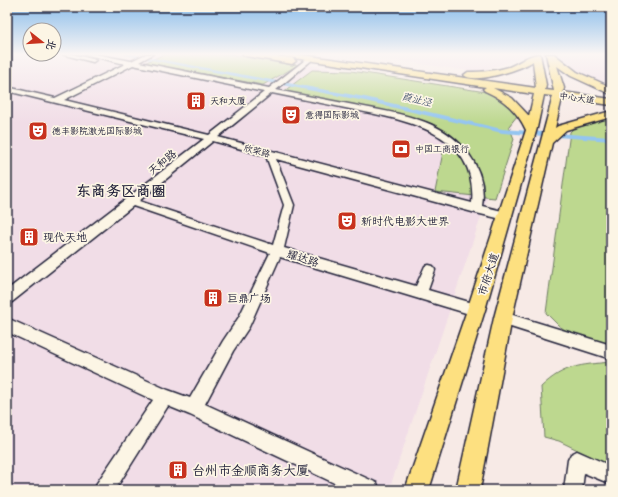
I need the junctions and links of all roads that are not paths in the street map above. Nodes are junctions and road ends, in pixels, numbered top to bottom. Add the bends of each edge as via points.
1 (104, 77) edge
2 (213, 77) edge
3 (287, 77) edge
4 (413, 77) edge
5 (467, 77) edge
6 (476, 77) edge
7 (538, 77) edge
8 (555, 77) edge
9 (581, 77) edge
10 (539, 88) junction
11 (7, 89) edge
12 (273, 89) junction
13 (491, 90) junction
14 (558, 91) junction
15 (611, 92) edge
16 (56, 101) junction
17 (611, 102) edge
18 (611, 114) edge
19 (548, 134) junction
20 (530, 135) junction
21 (210, 138) junction
22 (270, 154) junction
23 (131, 202) junction
24 (476, 209) junction
25 (506, 216) junction
26 (277, 251) junction
27 (430, 270) dead end
28 (420, 294) junction
29 (7, 298) edge
30 (476, 310) junction
31 (503, 318) junction
32 (7, 325) edge
33 (611, 352) edge
34 (165, 397) junction
35 (194, 408) junction
36 (611, 475) edge
37 (104, 490) edge
38 (370, 490) edge
39 (417, 490) edge
40 (468, 490) edge
41 (573, 490) edge

1 - 16 street
2 - 12 street
3 - 12 street, 天和路
4 - 13 main road
5 - 13 main road
6 - 10 main road, 中心大道
7 - 10 main road, 市府大道
8 - 14 main road
9 - 15 main road
10 - 14 main road, 中心大道
10 - 20 main road, 市府大道
11 - 16 street, 欣荣路
12 - 21 street, 天和路
12 - 24 street via 397,116 426,125 466,155 476,179
13 - 20 main road via 514,102 521,110
14 - 15 main road, 中心大道
14 - 17 main road, 中心大道
14 - 19 main road
16 - 21 street, 欣荣路
18 - 19 main road
19 - 31 main road
20 - 25 main road, 市府大道
21 - 22 street, 欣荣路
21 - 23 street, 天和路
22 - 24 street, 欣荣路
22 - 26 street via 290,205
23 - 26 street, 耀达路
23 - 29 street, 天和路
24 - 25 street, 欣荣路
25 - 30 main road, 市府大道
26 - 28 street, 耀达路
26 - 35 street via 244,322
27 - 28 street
28 - 30 street, 耀达路
30 - 39 main road, 市府大道
31 - 33 street
31 - 40 main road
32 - 34 street
34 - 35 street
34 - 37 street
35 - 38 street
36 - 41 street via 577,460

